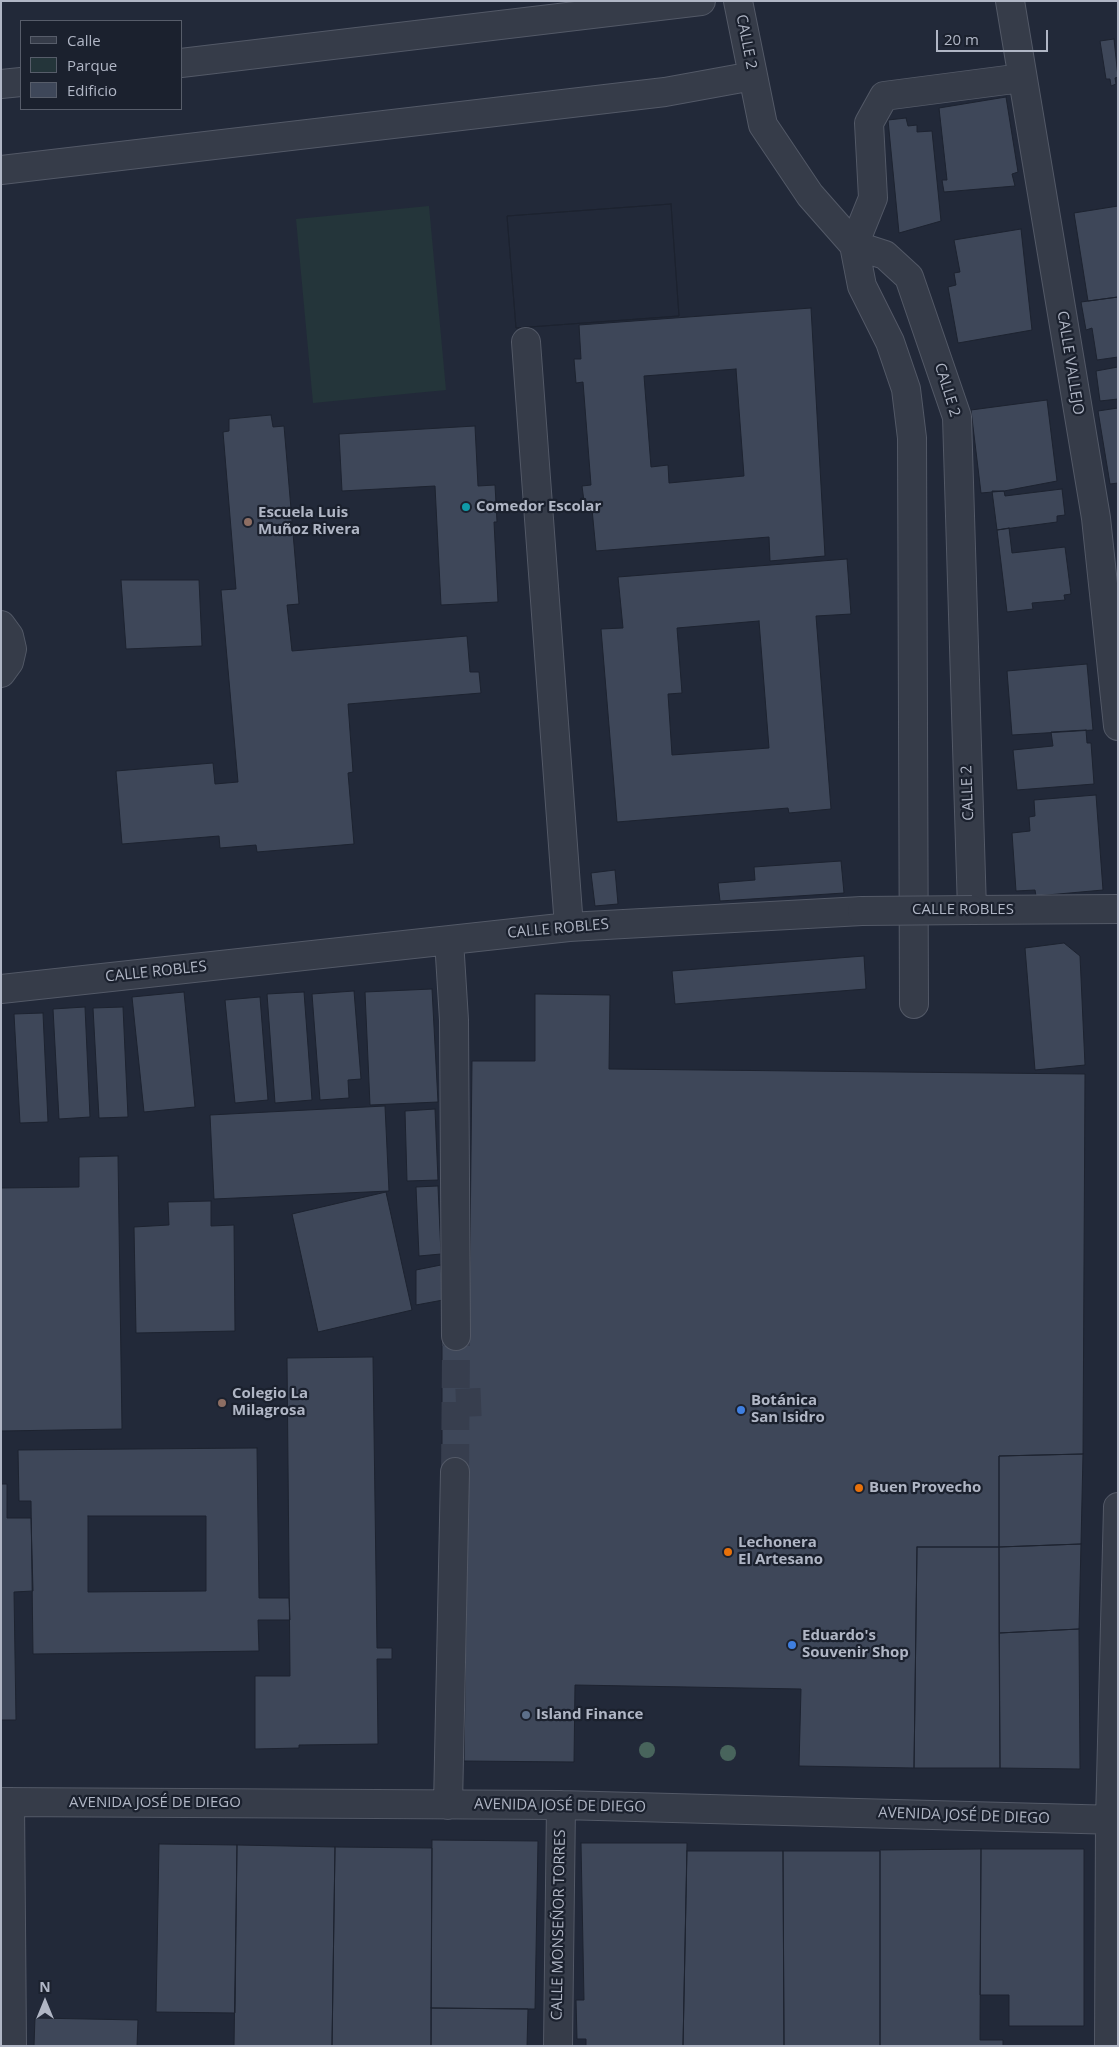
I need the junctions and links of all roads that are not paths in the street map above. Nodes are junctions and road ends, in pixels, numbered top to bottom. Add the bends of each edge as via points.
1 (702, 1) edge
2 (738, 1) edge
3 (1010, 1) edge
4 (182, 63) edge
5 (753, 76) junction
6 (1022, 78) junction
7 (20, 82) edge
8 (1, 84) edge
9 (1, 170) edge
10 (854, 245) junction
11 (526, 342) dead end
12 (1107, 515) edge
13 (1, 625) edge
14 (1, 673) edge
15 (1118, 726) edge
16 (1118, 909) edge
17 (972, 910) junction
18 (569, 927) junction
19 (449, 940) junction
20 (1, 989) edge
21 (914, 1004) dead end
22 (456, 1336) tunnel mouth
23 (455, 1472) tunnel mouth
24 (1118, 1507) edge
25 (6, 1802) edge
26 (448, 1805) junction
27 (560, 1805) junction
28 (1114, 1820) edge
29 (12, 2046) edge
30 (558, 2046) edge
31 (1109, 2046) edge

1 - 4 street
2 - 5 street, CALLE 2
3 - 6 street, CALLE VALLEJO
5 - 9 street via 665,92
5 - 10 street, CALLE 2 via 763,125 810,195
6 - 10 street via 884,96 869,123 873,198
6 - 12 street, CALLE VALLEJO
7 - 8 street
10 - 17 street, CALLE 2 via 885,255 909,277 957,417
10 - 21 street via 862,286 890,342 906,389 912,438
11 - 18 street
12 - 15 street, CALLE VALLEJO
13 - 14 street via 9,636 12,649 10,662
16 - 17 street, CALLE ROBLES
17 - 18 street, CALLE ROBLES, bridge via 862,911
18 - 19 street, CALLE ROBLES
19 - 20 street, CALLE ROBLES
19 - 22 street via 454,1020
23 - 26 street
24 - 28 street
25 - 26 street, AVENIDA JOSÉ DE DIEGO
25 - 29 street
26 - 27 street, AVENIDA JOSÉ DE DIEGO
27 - 28 street, AVENIDA JOSÉ DE DIEGO
27 - 30 street, CALLE MONSEÑOR TORRES
28 - 31 street

